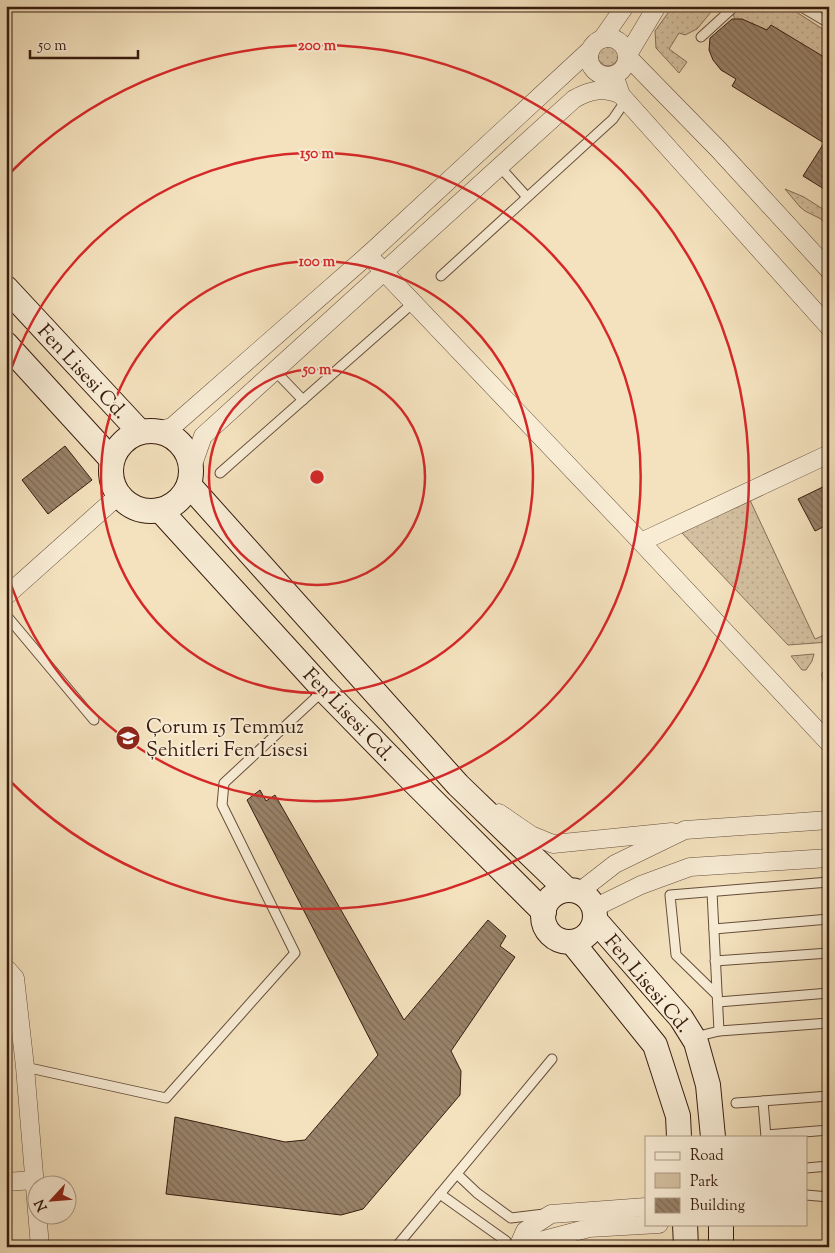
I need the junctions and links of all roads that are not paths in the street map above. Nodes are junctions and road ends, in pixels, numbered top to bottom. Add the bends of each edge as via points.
1 (625, 6) edge
2 (657, 6) edge
3 (735, 6) edge
4 (800, 6) edge
5 (829, 23) edge
6 (701, 37) dead end
7 (596, 44) junction
8 (627, 56) junction
9 (610, 75) junction
10 (592, 91) junction
11 (624, 97) junction
12 (500, 167) junction
13 (527, 197) junction
14 (368, 255) junction
15 (829, 270) edge
16 (385, 272) junction
17 (441, 276) dead end
18 (6, 288) edge
19 (414, 302) junction
20 (829, 327) edge
21 (6, 344) edge
22 (275, 371) junction
23 (303, 400) junction
24 (149, 431) junction
25 (829, 454) edge
26 (112, 460) junction
27 (220, 473) dead end
28 (191, 476) junction
29 (119, 495) junction
30 (160, 510) junction
31 (641, 542) junction
32 (6, 596) edge
33 (6, 614) edge
34 (829, 673) edge
35 (829, 685) edge
36 (324, 690) junction
37 (94, 720) dead end
38 (825, 733) edge
39 (458, 785) junction
40 (829, 820) edge
41 (685, 830) junction
42 (829, 858) edge
43 (829, 882) edge
44 (712, 892) junction
45 (584, 902) junction
46 (544, 912) junction
47 (829, 919) edge
48 (714, 929) junction
49 (572, 942) junction
50 (829, 953) edge
51 (716, 961) junction
52 (6, 968) edge
53 (829, 993) edge
54 (718, 998) junction
55 (829, 1023) edge
56 (719, 1031) junction
57 (693, 1037) junction
58 (552, 1059) dead end
59 (25, 1067) junction
60 (829, 1096) edge
61 (763, 1101) junction
62 (736, 1103) dead end
63 (829, 1130) edge
64 (679, 1136) edge
65 (713, 1136) edge
66 (766, 1136) edge
67 (829, 1166) edge
68 (808, 1168) edge
69 (457, 1174) junction
70 (34, 1176) edge
71 (28, 1180) edge
72 (6, 1182) edge
73 (440, 1194) junction
74 (808, 1195) edge
75 (829, 1197) edge
76 (645, 1206) edge
77 (552, 1214) junction
78 (645, 1225) edge
79 (38, 1226) edge
80 (685, 1226) edge
81 (721, 1226) edge
82 (40, 1247) edge
83 (396, 1247) edge
84 (507, 1247) edge
85 (518, 1247) edge
86 (533, 1247) edge
87 (686, 1247) edge
88 (721, 1247) edge

1 - 7 street
2 - 8 street
3 - 6 lane
4 - 5 lane
7 - 8 street via 611,38 617,40 626,49
7 - 9 street via 589,55 592,67 596,72
7 - 14 street
8 - 9 street via 624,68
8 - 15 street
9 - 10 street
9 - 11 street
10 - 11 street via 613,92
10 - 12 street via 574,100
11 - 13 lane via 613,119
11 - 20 street
12 - 13 lane
12 - 16 street
13 - 17 lane
14 - 16 street
14 - 24 street via 172,427
16 - 19 street
16 - 22 street
18 - 24 street, Fen Lisesi Cd.
19 - 23 lane
19 - 31 street
21 - 26 street, Fen Lisesi Cd.
22 - 23 lane
22 - 28 street via 204,436
23 - 27 lane
24 - 26 street via 122,442
24 - 28 street via 174,437 187,450
25 - 31 street
26 - 29 street via 111,476
28 - 30 street via 178,502
28 - 39 street, Fen Lisesi Cd.
29 - 30 street via 128,504 143,510
29 - 32 street
30 - 36 street, Fen Lisesi Cd.
31 - 38 street
33 - 37 lane
34 - 35 lane
36 - 46 street, Fen Lisesi Cd.
36 - 59 lane via 224,783 222,805 295,953 166,1098
39 - 41 street via 531,835 553,844
39 - 45 street, Fen Lisesi Cd.
40 - 41 street
41 - 45 street via 615,864
42 - 45 street via 690,867
43 - 44 lane
44 - 48 lane
44 - 54 lane via 670,895 676,955
45 - 46 street via 559,892 546,904
45 - 49 street via 592,928 580,940
45 - 57 street, Fen Lisesi Cd. via 681,1018
46 - 49 street via 550,934
47 - 48 lane
48 - 51 lane
49 - 64 street, Fen Lisesi Cd. via 655,1045 678,1116
50 - 51 lane
51 - 54 lane
52 - 59 street via 15,978
53 - 54 lane
54 - 56 lane
55 - 56 lane
56 - 57 lane
57 - 65 street, Fen Lisesi Cd. via 708,1085
58 - 69 lane
59 - 70 street
60 - 61 lane
61 - 62 lane
61 - 66 lane
63 - 66 lane
67 - 68 lane
69 - 73 lane
69 - 77 lane via 511,1218
71 - 72 street
73 - 83 lane
73 - 84 lane via 506,1242
74 - 75 lane
76 - 77 street
77 - 85 street via 525,1231
78 - 86 street via 588,1228 540,1241
79 - 82 street
80 - 87 street
81 - 88 street

